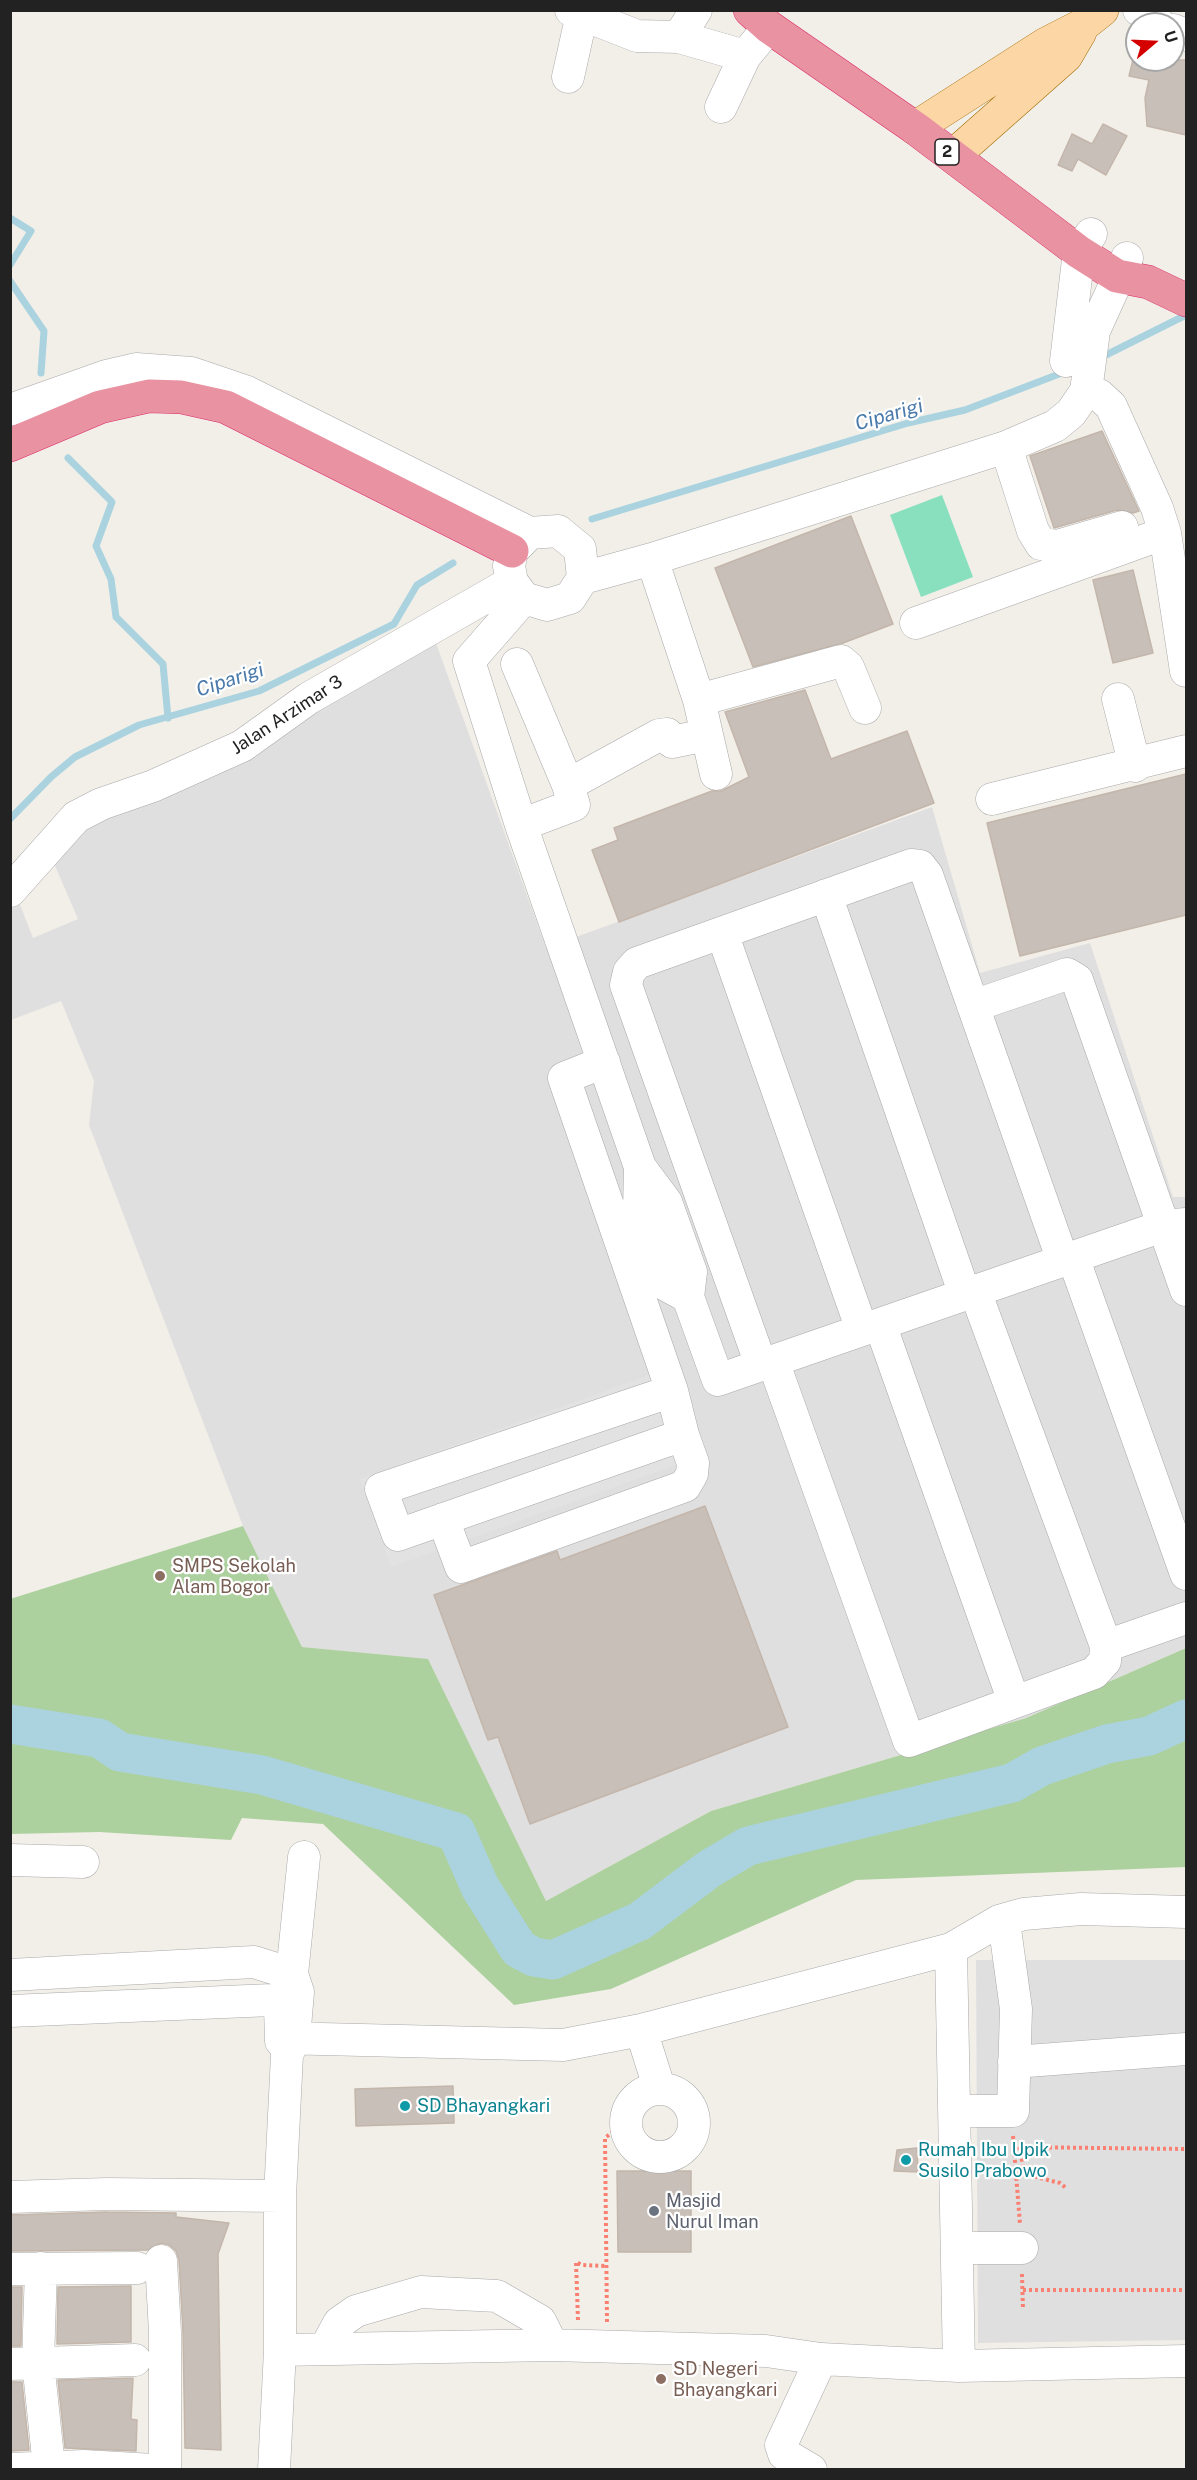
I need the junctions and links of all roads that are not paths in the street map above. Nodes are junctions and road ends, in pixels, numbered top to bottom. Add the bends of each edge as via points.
1 (696, 10) edge
2 (577, 12) edge
3 (768, 16) edge
4 (1093, 18) edge
5 (679, 37) junction
6 (745, 56) junction
7 (568, 77) dead end
8 (721, 107) dead end
9 (924, 122) junction
10 (960, 150) junction
11 (1085, 243) junction
12 (1131, 272) junction
13 (1184, 299) edge
14 (1066, 361) dead end
15 (1087, 389) junction
16 (10, 410) edge
17 (10, 445) edge
18 (1006, 447) junction
19 (1122, 527) dead end
20 (1165, 533) junction
21 (652, 559) junction
22 (520, 566) junction
23 (583, 578) junction
24 (916, 623) dead end
25 (517, 664) dead end
26 (1186, 671) edge
27 (1118, 699) dead end
28 (699, 700) junction
29 (865, 708) dead end
30 (706, 735) junction
31 (1186, 751) edge
32 (1135, 766) junction
33 (716, 774) dead end
34 (568, 785) junction
35 (992, 800) dead end
36 (521, 825) junction
37 (10, 891) edge
38 (826, 896) junction
39 (722, 933) junction
40 (973, 1006) junction
41 (604, 1062) junction
42 (1175, 1225) edge
43 (1068, 1259) junction
44 (1186, 1290) edge
45 (970, 1293) junction
46 (871, 1327) junction
47 (767, 1363) junction
48 (672, 1391) junction
49 (683, 1435) junction
50 (443, 1519) junction
51 (1186, 1574) edge
52 (1186, 1618) edge
53 (1106, 1646) junction
54 (1014, 1702) junction
55 (304, 1857) dead end
56 (10, 1860) edge
57 (83, 1862) dead end
58 (1186, 1912) edge
59 (999, 1921) junction
60 (951, 1949) junction
61 (292, 1974) junction
62 (10, 1975) edge
63 (10, 2011) edge
64 (642, 2030) junction
65 (287, 2044) junction
66 (1186, 2049) edge
67 (1014, 2062) junction
68 (659, 2087) junction
69 (956, 2111) junction
70 (280, 2196) junction
71 (10, 2197) edge
72 (958, 2248) junction
73 (1022, 2248) road end
74 (26, 2269) edge
75 (552, 2345) junction
76 (326, 2347) junction
77 (280, 2350) junction
78 (821, 2359) junction
79 (135, 2360) dead end
80 (1186, 2361) edge
81 (24, 2363) edge
82 (959, 2366) junction
83 (49, 2467) junction
84 (84, 2468) edge
85 (10, 2469) edge
86 (154, 2469) edge
87 (165, 2469) edge
88 (274, 2469) edge
89 (811, 2469) edge

1 - 5 street
2 - 5 street via 637,36
2 - 7 street
3 - 6 street
3 - 9 highway, 2
4 - 9 main road
4 - 10 main road via 1066,56
5 - 6 street
6 - 8 street
9 - 10 highway, 2
10 - 11 highway, 2
11 - 12 highway, 2
11 - 14 street
12 - 13 highway, 2
12 - 15 street via 1094,331
15 - 18 street via 1055,426
15 - 20 street via 1111,406 1121,423
16 - 22 street via 136,369 191,373 247,392
17 - 22 highway via 100,407 149,396 181,397 226,407
18 - 19 street via 1033,531 1041,543 1057,546
18 - 21 street
20 - 24 street
20 - 26 street
21 - 23 street
21 - 28 street
22 - 23 street via 547,605 570,598
22 - 23 street via 558,531 580,549
22 - 36 street via 469,661
22 - 37 street, Jalan Arzimar 3 via 309,698 242,746 76,818
25 - 34 street
27 - 32 street
28 - 29 street via 841,661 848,667
28 - 30 street
30 - 33 street
30 - 34 street via 672,742 667,734 659,735
31 - 32 street
32 - 35 street
34 - 36 street via 574,805
36 - 41 street
38 - 39 street
38 - 40 street via 912,865 920,866 927,875
38 - 45 street
39 - 46 street
39 - 47 street via 637,963 629,972 626,985
40 - 42 street via 1067,974 1077,980
40 - 43 street
41 - 47 street via 640,1167 639,1211 664,1284 688,1297 718,1380
41 - 48 street via 564,1078
42 - 43 street
42 - 44 street
43 - 45 street
43 - 51 street
45 - 46 street
45 - 53 street
46 - 47 street
46 - 54 street
47 - 54 street via 909,1741
48 - 49 street
48 - 50 street via 381,1488 398,1535
49 - 50 street
49 - 50 street via 693,1463 685,1486 461,1567
52 - 53 street
53 - 54 street via 1105,1661 1094,1672
55 - 61 street
56 - 57 street
58 - 59 street via 1050,1911
59 - 60 street
59 - 67 street via 1005,1929 1016,2009
60 - 64 street
60 - 69 street
61 - 62 street via 254,1962
61 - 65 street via 298,1992
63 - 65 street via 272,2000 280,2006
64 - 65 street via 562,2045
64 - 68 street
65 - 70 street
66 - 67 street
67 - 69 street via 1013,2111
68 - 68 street via 642,2092 630,2105 625,2122 629,2140 642,2153 660,2158 678,2153 691,2140 695,2122 690,2104 677,2092
69 - 72 street
70 - 71 street
70 - 77 street
72 - 73 street
72 - 82 street
74 - 81 street
74 - 87 street via 149,2265 165,2332
75 - 76 street
75 - 76 street via 540,2320 497,2296 421,2292 356,2311 339,2323
75 - 78 street via 766,2351
76 - 77 street
77 - 88 street
78 - 82 street
78 - 89 street via 782,2445 784,2454
79 - 81 street
80 - 82 street
81 - 83 street
83 - 84 street
83 - 85 street
84 - 86 street

